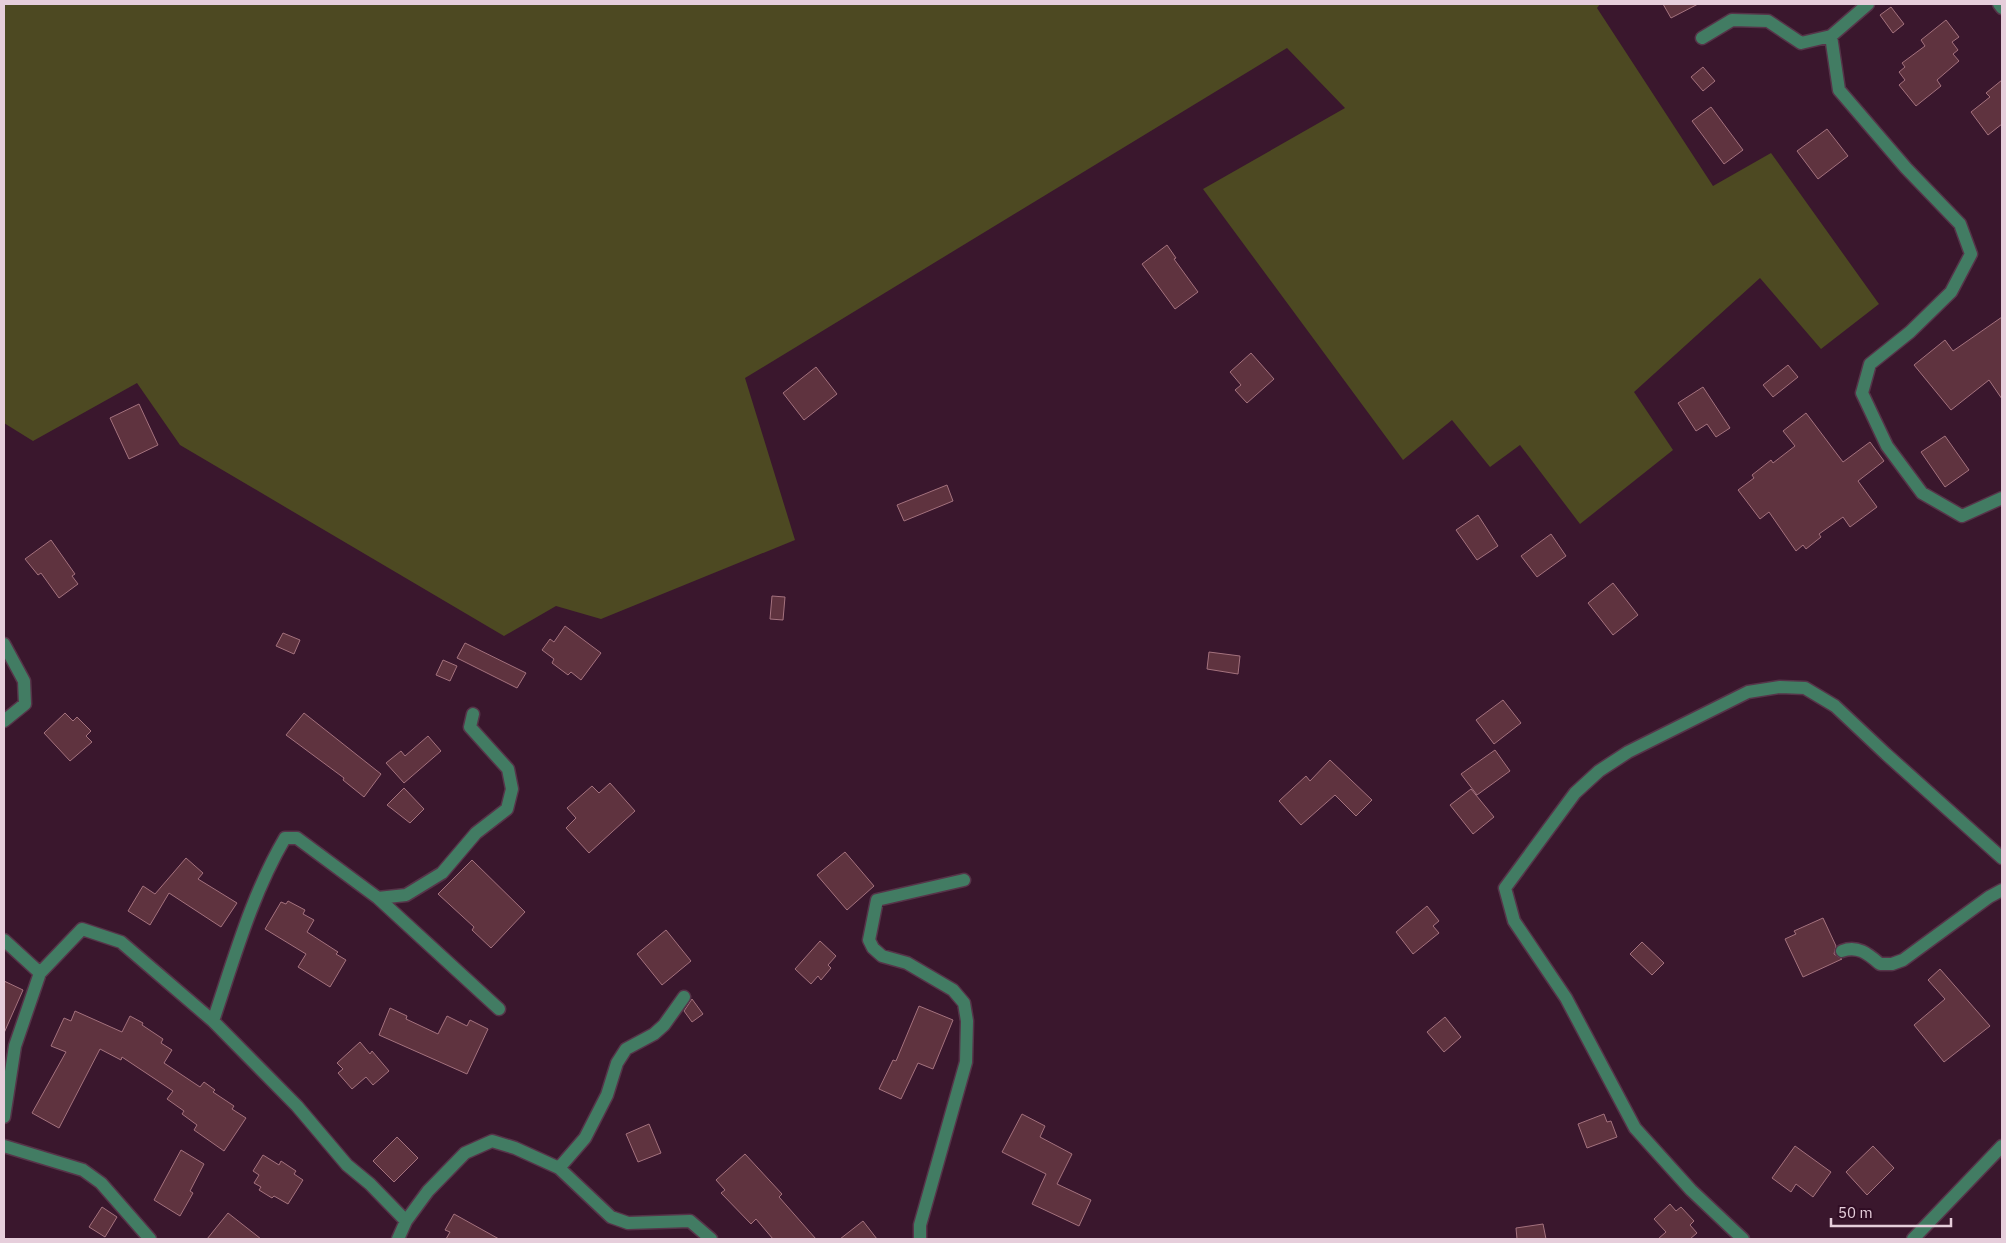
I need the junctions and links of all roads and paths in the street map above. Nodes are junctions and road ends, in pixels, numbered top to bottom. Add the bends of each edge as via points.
1 (1868, 4) edge
2 (1999, 4) edge
3 (2002, 8) edge
4 (1831, 36) junction
5 (1702, 38) dead end
6 (2002, 498) edge
7 (4, 644) edge
8 (472, 714) dead end
9 (4, 721) edge
10 (2002, 858) edge
11 (964, 880) dead end
12 (2002, 890) edge
13 (378, 898) junction
14 (4, 940) edge
15 (1842, 951) dead end
16 (40, 973) junction
17 (684, 997) dead end
18 (500, 1009) dead end
19 (213, 1021) junction
20 (4, 1117) edge
21 (4, 1146) edge
22 (2002, 1146) edge
23 (559, 1168) junction
24 (406, 1221) junction
25 (150, 1239) edge
26 (398, 1239) edge
27 (711, 1239) edge
28 (920, 1239) edge
29 (1743, 1239) edge
30 (1913, 1239) edge

1 - 4 street
2 - 3 street
4 - 5 street via 1801,43 1768,21 1732,20
4 - 6 street via 1839,90 1906,168 1960,224 1970,254 1951,292 1910,332 1870,364 1862,393 1887,446 1922,493 1962,516
7 - 9 street via 24,681 25,704
8 - 13 street via 470,727 508,769 512,789 507,809 476,832 442,873 406,895
10 - 29 street via 1835,706 1805,688 1780,687 1748,692 1628,752 1599,772 1575,793 1505,888 1514,921 1566,998 1635,1128 1691,1190
11 - 28 street via 877,900 869,940 882,956 907,964 946,984 964,1003 966,1062 920,1225
12 - 15 street via 1903,960 1880,964 1864,951 1850,948
13 - 18 street
13 - 19 street via 297,838 285,838 245,926
14 - 16 street
16 - 19 street via 82,929 121,942
16 - 20 street via 15,1046
17 - 23 street via 654,1034 626,1049 616,1063 607,1094 585,1138
19 - 24 street via 297,1106 347,1165
21 - 25 street via 83,1170 101,1183
22 - 30 street
23 - 24 street via 492,1141 465,1153 428,1191
23 - 27 street via 618,1222 690,1221
24 - 26 street

